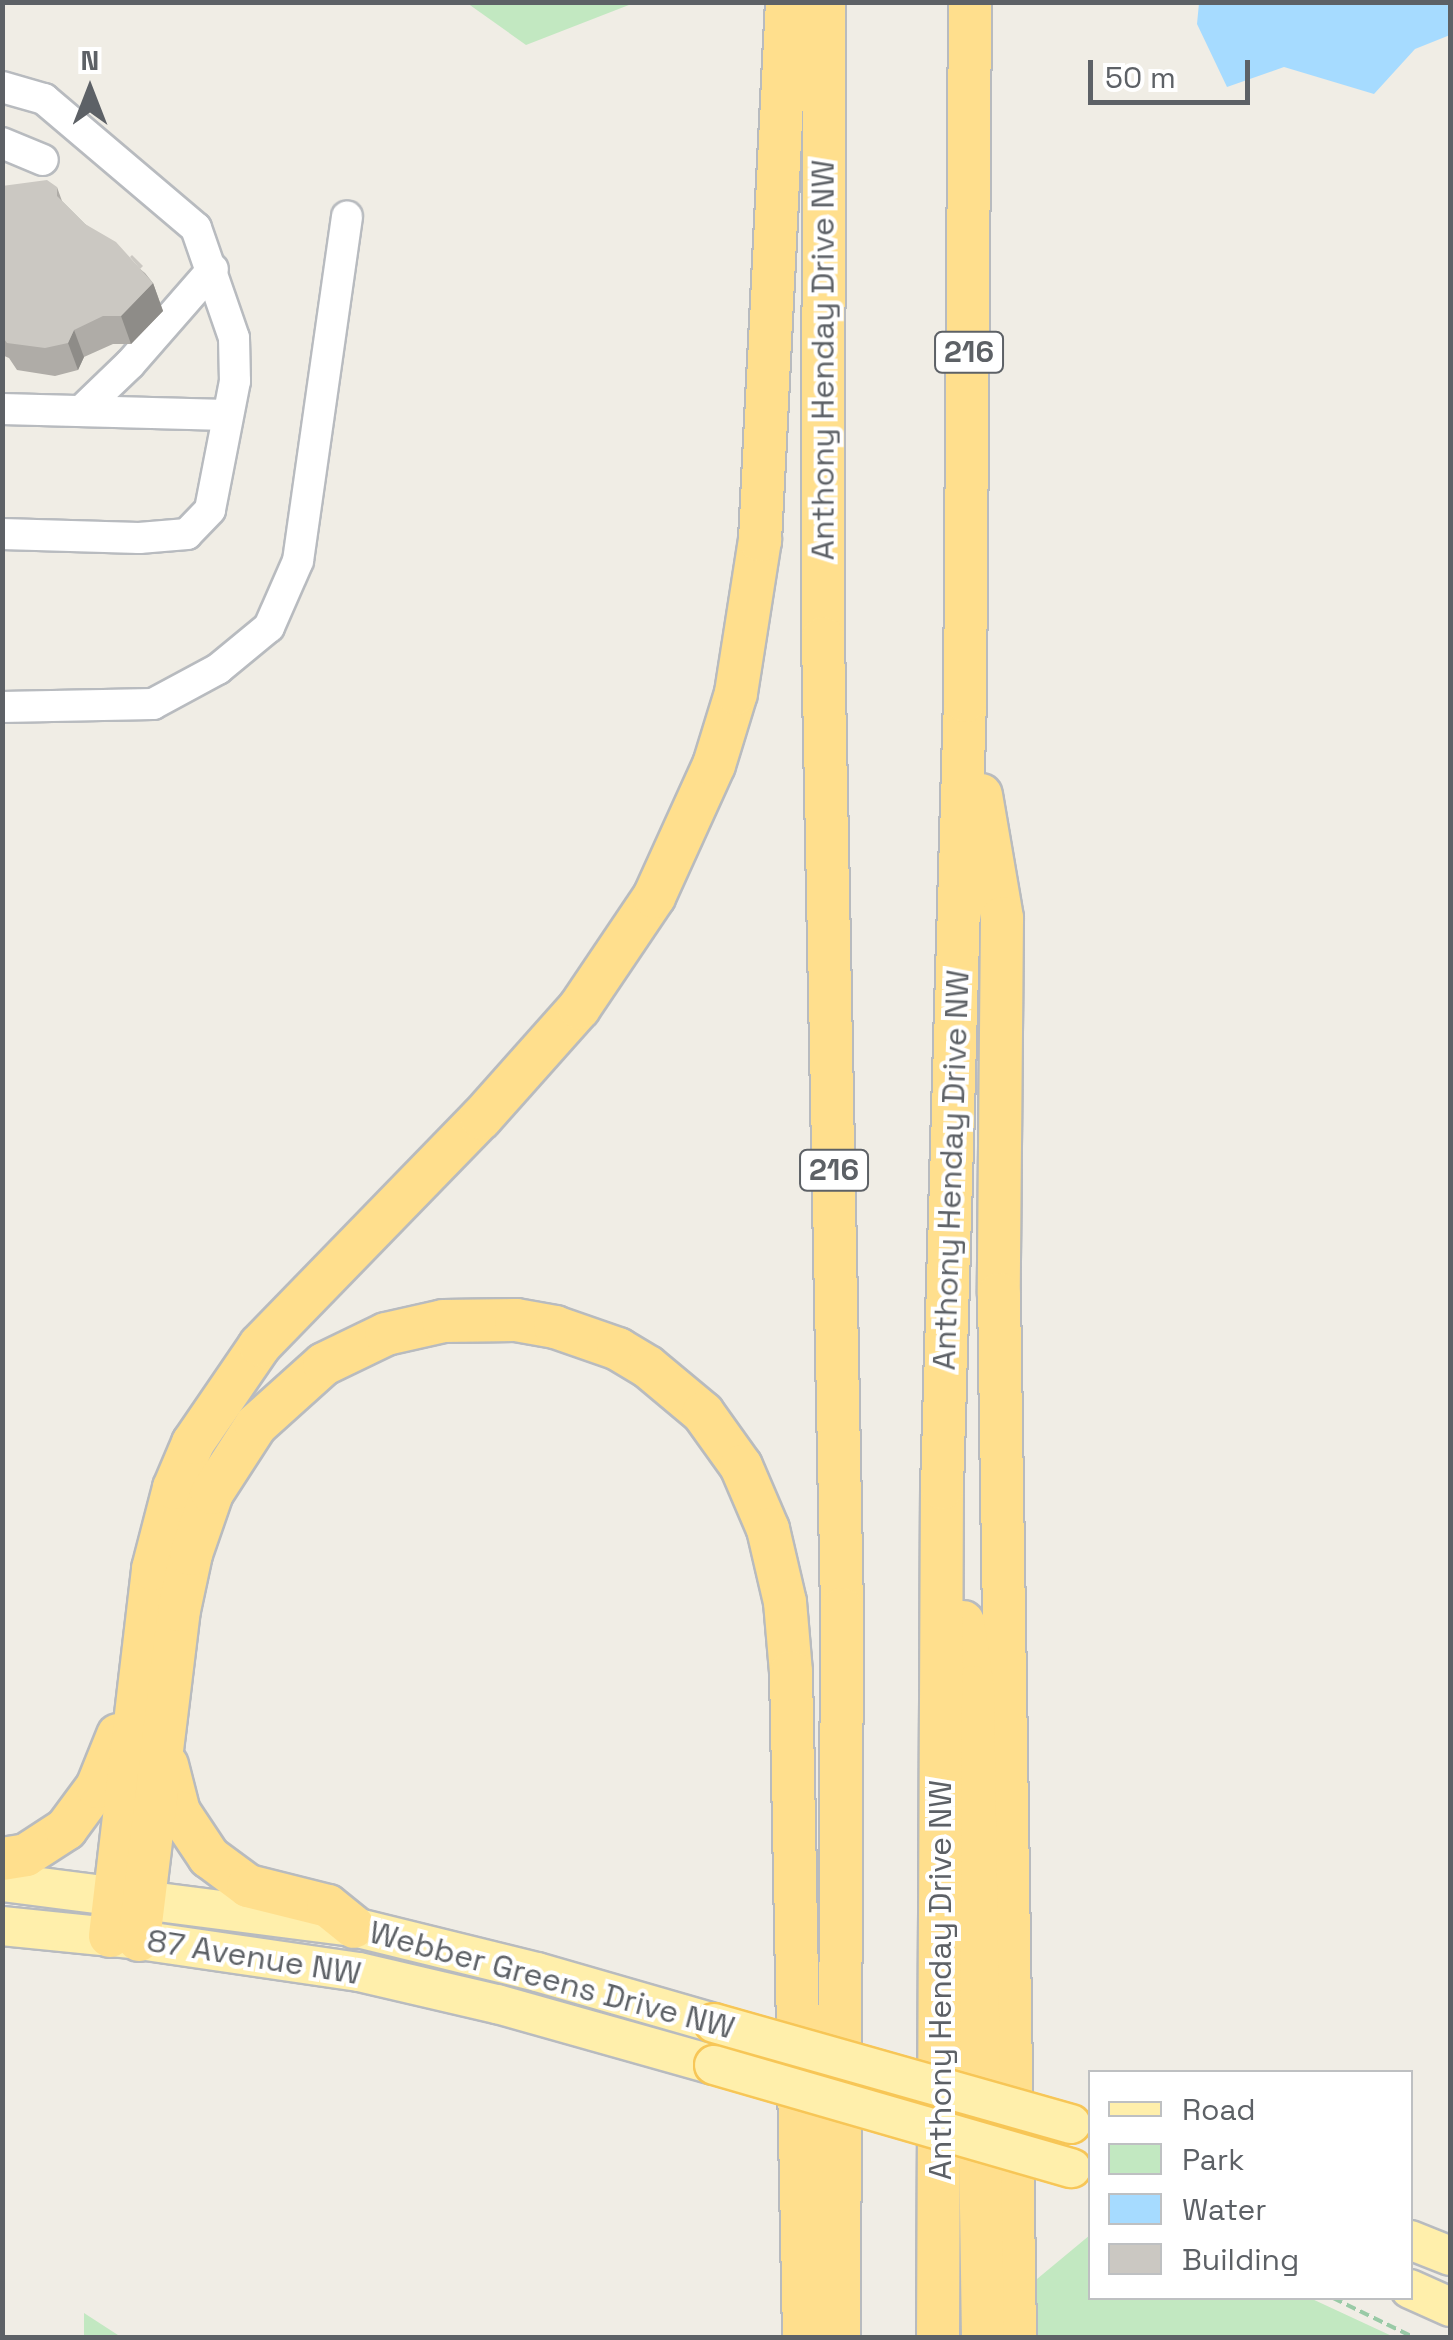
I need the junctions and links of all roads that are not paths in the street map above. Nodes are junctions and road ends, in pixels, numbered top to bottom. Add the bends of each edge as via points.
1 (787, 2) edge
2 (824, 2) edge
3 (970, 2) edge
4 (2, 87) edge
5 (2, 142) edge
6 (43, 160) dead end
7 (347, 216) dead end
8 (213, 270) junction
9 (2, 410) edge
10 (81, 411) junction
11 (227, 416) junction
12 (2, 534) edge
13 (965, 700) junction
14 (2, 706) edge
15 (942, 1488) junction
16 (140, 1658) junction
17 (164, 1730) junction
18 (2, 1859) edge
19 (2, 1882) edge
20 (127, 1917) junction
21 (2, 1926) edge
22 (354, 1927) junction
23 (1081, 2127) edge
24 (1081, 2171) edge
25 (1413, 2241) edge
26 (1450, 2256) edge
27 (1413, 2290) edge
28 (1450, 2307) edge
29 (804, 2338) edge
30 (839, 2338) edge
31 (938, 2338) edge
32 (983, 2338) edge
33 (1015, 2338) edge

1 - 16 highway via 760,540 736,693 703,795 654,897 579,1008 481,1118 307,1293 223,1394 170,1500
2 - 30 highway, Anthony Henday Drive NW / 216 via 823,638 842,1609
3 - 13 highway, Anthony Henday Drive NW / 216
4 - 8 lane via 44,100 116,158 196,228
5 - 6 lane
7 - 14 lane via 298,561 269,628 218,670 152,704
8 - 10 lane
8 - 11 lane via 234,338
9 - 10 lane
10 - 11 lane
11 - 12 lane via 210,510 188,534
13 - 15 highway, Anthony Henday Drive NW / 216
13 - 33 highway via 1002,918 998,1294
15 - 31 highway, Anthony Henday Drive NW / 216
15 - 32 highway via 973,1687
16 - 18 highway via 112,1756 89,1802 55,1839 26,1856
16 - 20 highway
17 - 20 highway
17 - 22 highway via 179,1812 210,1857 248,1886 328,1906
17 - 29 highway via 185,1580 212,1494 256,1424 324,1364 415,1326 516,1320 618,1349 703,1413 757,1496 785,1602
19 - 20 main road, Webber Greens Drive NW
20 - 21 main road, Webber Greens Drive NW
20 - 22 main road, Webber Greens Drive NW
20 - 24 main road, 87 Avenue NW, bridge via 292,1960 430,1986
22 - 23 main road, Webber Greens Drive NW, bridge
25 - 26 main road
27 - 28 main road

